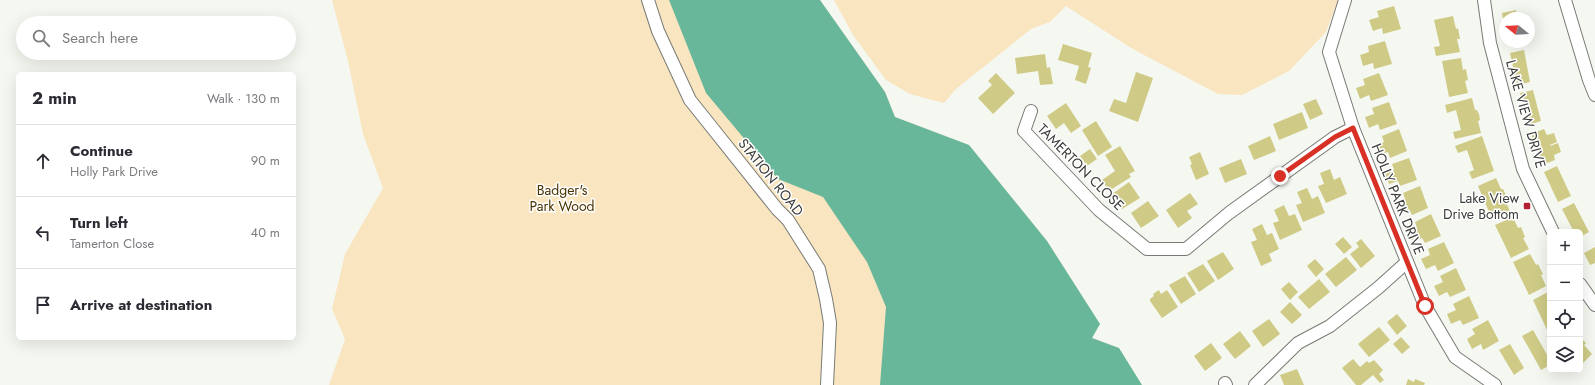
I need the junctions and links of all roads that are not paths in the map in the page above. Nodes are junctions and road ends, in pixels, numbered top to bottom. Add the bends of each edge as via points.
1 (648, 0) edge
2 (1345, 0) edge
3 (1484, 0) edge
4 (1565, 0) edge
5 (1595, 95) edge
6 (1031, 111) dead end
7 (1353, 128) junction
8 (1553, 229) edge
9 (1407, 262) junction
10 (1583, 288) edge
11 (1595, 305) edge
12 (827, 385) edge
13 (1255, 385) edge
14 (1495, 385) edge

1 - 12 street, STATION ROAD via 658,31 690,100 788,220 819,269 830,323
2 - 7 street, HOLLY PARK DRIVE via 1329,52
3 - 8 street, LAKE VIEW DRIVE via 1490,43 1523,169
4 - 5 street
6 - 7 street, TAMERTON CLOSE via 1024,131 1099,210 1147,249 1186,249 1229,213 1335,137
7 - 9 street, HOLLY PARK DRIVE
9 - 13 street via 1330,326 1298,342
9 - 14 street, HOLLY PARK DRIVE via 1425,306 1455,357
10 - 11 street

